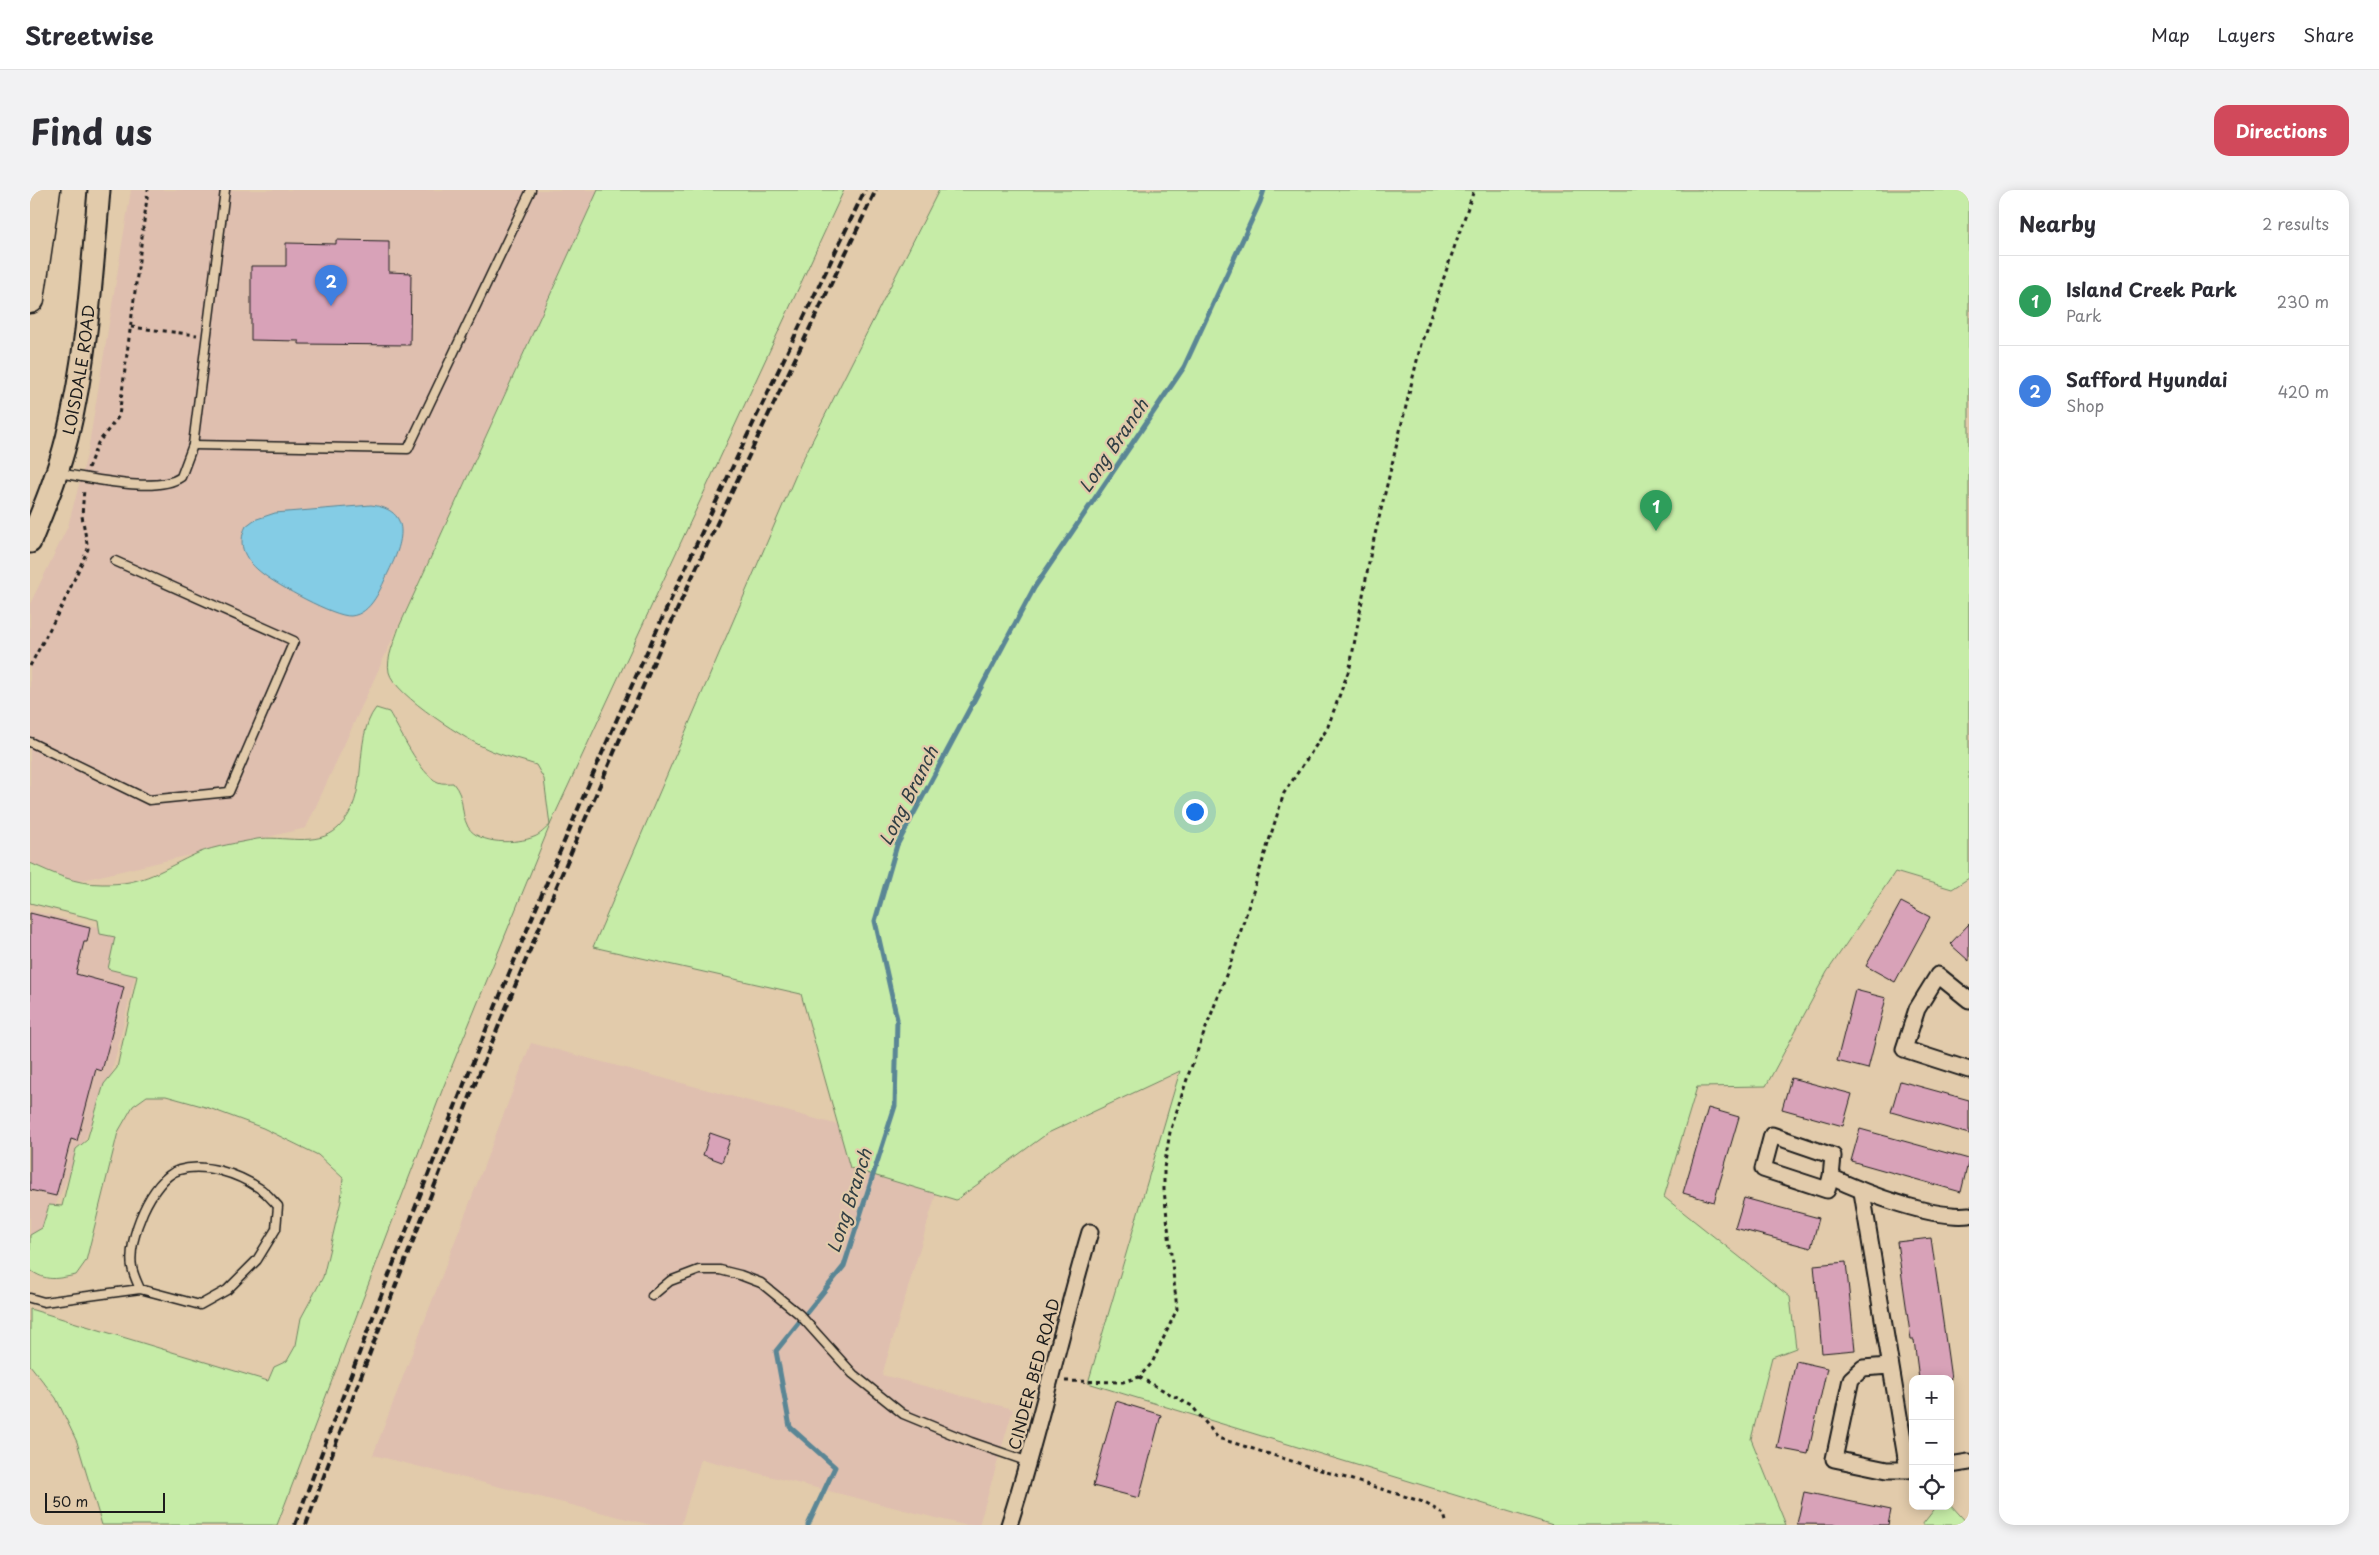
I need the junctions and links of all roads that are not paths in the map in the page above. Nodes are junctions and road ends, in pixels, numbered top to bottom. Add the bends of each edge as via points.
1 (46, 190) edge
2 (100, 190) edge
3 (225, 190) edge
4 (531, 190) edge
5 (30, 299) edge
6 (193, 445) junction
7 (57, 473) junction
8 (30, 542) edge
9 (115, 561) dead end
10 (30, 742) edge
11 (1969, 1000) edge
12 (1969, 1070) edge
13 (1831, 1177) junction
14 (1862, 1192) junction
15 (1969, 1216) edge
16 (1090, 1232) dead end
17 (140, 1289) junction
18 (652, 1296) dead end
19 (30, 1298) edge
20 (1889, 1366) junction
21 (1029, 1462) junction
22 (1969, 1462) edge
23 (1954, 1464) edge
24 (1909, 1465) edge
25 (1909, 1470) edge
26 (1009, 1525) edge

1 - 5 highway
2 - 7 main road, LOISDALE ROAD via 76,395
3 - 6 lane
4 - 6 lane via 408,449
6 - 7 lane via 181,477 167,484 139,485
7 - 8 main road, LOISDALE ROAD
9 - 10 lane via 294,641 229,792 149,800
11 - 12 street via 1938,975 1917,1009 1904,1049
13 - 13 street via 1833,1156 1772,1135 1763,1169 1827,1190
13 - 14 street
14 - 15 street via 1945,1216
14 - 20 street
16 - 21 street, CINDER BED ROAD
17 - 17 lane via 200,1305 228,1290 257,1260 276,1229 278,1206 260,1188 232,1174 204,1168 178,1170 153,1190 140,1217 132,1266
17 - 19 lane via 44,1302
18 - 21 lane via 670,1281 699,1270 720,1270 761,1283 799,1314 853,1374 903,1414
20 - 24 street
20 - 25 street via 1863,1368 1851,1379 1834,1459 1887,1470
21 - 26 street, CINDER BED ROAD
22 - 23 street

